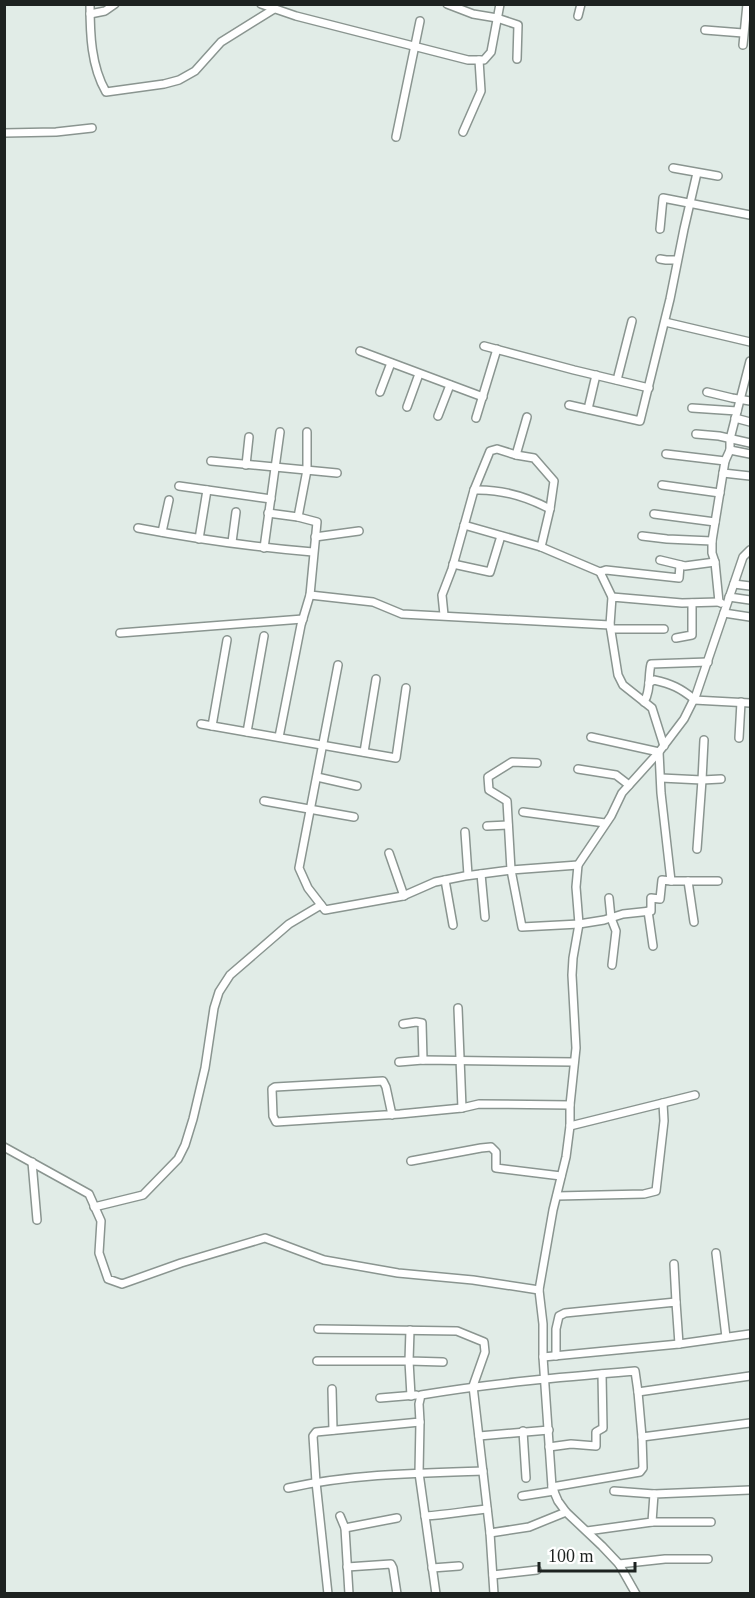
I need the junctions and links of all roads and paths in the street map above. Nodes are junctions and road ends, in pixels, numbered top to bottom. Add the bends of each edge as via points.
1 (90, 4) edge
2 (115, 4) edge
3 (261, 4) edge
4 (447, 4) edge
5 (500, 4) edge
6 (581, 4) edge
7 (747, 4) edge
8 (274, 9) junction
9 (90, 14) junction
10 (578, 16) dead end
11 (497, 18) junction
12 (420, 21) dead end
13 (705, 30) dead end
14 (743, 33) junction
15 (743, 45) dead end
16 (415, 46) junction
17 (517, 59) dead end
18 (479, 60) junction
19 (92, 128) dead end
20 (463, 132) dead end
21 (4, 133) edge
22 (396, 137) dead end
23 (673, 168) dead end
24 (697, 172) junction
25 (718, 176) dead end
26 (690, 204) junction
27 (750, 215) edge
28 (660, 229) dead end
29 (660, 259) dead end
30 (677, 260) junction
31 (632, 321) dead end
32 (665, 322) junction
33 (750, 342) edge
34 (484, 346) dead end
35 (497, 349) junction
36 (360, 351) dead end
37 (750, 360) edge
38 (391, 363) junction
39 (419, 374) junction
40 (596, 375) junction
41 (617, 380) junction
42 (450, 385) junction
43 (649, 388) junction
44 (380, 392) dead end
45 (707, 392) dead end
46 (483, 397) junction
47 (740, 399) junction
48 (750, 401) edge
49 (569, 405) dead end
50 (407, 407) dead end
51 (692, 408) dead end
52 (588, 409) junction
53 (736, 415) junction
54 (438, 416) dead end
55 (527, 417) dead end
56 (476, 418) dead end
57 (750, 422) edge
58 (280, 432) dead end
59 (307, 432) dead end
60 (696, 434) dead end
61 (249, 437) dead end
62 (730, 439) junction
63 (750, 443) edge
64 (730, 450) junction
65 (666, 454) dead end
66 (750, 454) edge
67 (516, 455) junction
68 (211, 461) dead end
69 (725, 461) junction
70 (246, 465) junction
71 (275, 468) junction
72 (307, 470) junction
73 (336, 473) dead end
74 (723, 474) junction
75 (750, 476) edge
76 (662, 485) dead end
77 (178, 486) dead end
78 (207, 490) junction
79 (474, 490) junction
80 (720, 493) junction
81 (169, 500) dead end
82 (270, 500) junction
83 (550, 509) junction
84 (236, 512) dead end
85 (268, 513) junction
86 (654, 514) dead end
87 (298, 517) junction
88 (715, 522) junction
89 (464, 525) junction
90 (138, 528) dead end
91 (359, 531) dead end
92 (162, 532) junction
93 (501, 536) junction
94 (642, 536) dead end
95 (315, 537) junction
96 (199, 539) junction
97 (712, 541) junction
98 (232, 542) junction
99 (541, 547) junction
100 (264, 548) junction
101 (750, 550) edge
102 (313, 552) junction
103 (660, 560) dead end
104 (715, 562) junction
105 (453, 564) junction
106 (680, 565) junction
107 (600, 572) junction
108 (734, 584) junction
109 (750, 586) edge
110 (310, 595) junction
111 (612, 597) junction
112 (729, 597) junction
113 (750, 600) edge
114 (692, 603) junction
115 (723, 607) junction
116 (444, 615) junction
117 (750, 617) edge
118 (303, 619) junction
119 (610, 627) junction
120 (664, 629) dead end
121 (120, 633) dead end
122 (264, 636) dead end
123 (676, 638) dead end
124 (227, 639) dead end
125 (708, 662) junction
126 (338, 665) dead end
127 (376, 679) dead end
128 (649, 683) junction
129 (406, 688) dead end
130 (694, 700) junction
131 (644, 702) junction
132 (741, 702) junction
133 (750, 703) edge
134 (201, 724) dead end
135 (212, 726) junction
136 (248, 732) junction
137 (279, 737) junction
138 (591, 738) dead end
139 (739, 738) dead end
140 (704, 741) dead end
141 (324, 745) junction
142 (661, 749) junction
143 (364, 752) junction
144 (537, 763) dead end
145 (578, 769) dead end
146 (317, 777) junction
147 (661, 778) junction
148 (721, 779) dead end
149 (702, 780) junction
150 (629, 784) junction
151 (357, 786) dead end
152 (264, 801) dead end
153 (310, 810) junction
154 (523, 812) dead end
155 (354, 817) dead end
156 (605, 823) junction
157 (508, 825) junction
158 (487, 826) dead end
159 (465, 832) dead end
160 (697, 849) dead end
161 (389, 854) dead end
162 (578, 865) junction
163 (511, 870) junction
164 (481, 874) junction
165 (468, 875) junction
166 (445, 880) junction
167 (671, 881) junction
168 (688, 881) junction
169 (718, 881) dead end
170 (404, 896) junction
171 (609, 898) dead end
172 (321, 905) junction
173 (648, 911) junction
174 (485, 917) dead end
175 (611, 918) junction
176 (694, 922) dead end
177 (579, 924) junction
178 (453, 925) dead end
179 (653, 946) dead end
180 (612, 965) dead end
181 (458, 1008) dead end
182 (403, 1024) dead end
183 (423, 1060) junction
184 (459, 1061) junction
185 (399, 1062) dead end
186 (574, 1062) junction
187 (695, 1095) dead end
188 (663, 1103) junction
189 (570, 1105) junction
190 (462, 1108) junction
191 (392, 1115) junction
192 (570, 1126) junction
193 (4, 1147) edge
194 (411, 1161) dead end
195 (32, 1162) junction
196 (561, 1176) junction
197 (556, 1196) junction
198 (94, 1207) junction
199 (37, 1220) dead end
200 (716, 1253) dead end
201 (674, 1264) dead end
202 (539, 1290) junction
203 (676, 1302) junction
204 (558, 1322) junction
205 (543, 1324) junction
206 (318, 1329) dead end
207 (410, 1330) junction
208 (750, 1334) edge
209 (726, 1337) junction
210 (679, 1344) junction
211 (556, 1356) junction
212 (543, 1357) junction
213 (317, 1361) dead end
214 (410, 1361) junction
215 (444, 1362) dead end
216 (602, 1374) junction
217 (750, 1376) edge
218 (544, 1378) junction
219 (473, 1386) junction
220 (332, 1389) dead end
221 (638, 1392) junction
222 (421, 1395) junction
223 (411, 1396) junction
224 (380, 1398) dead end
225 (420, 1422) junction
226 (750, 1423) edge
227 (333, 1430) junction
228 (549, 1430) junction
229 (523, 1431) junction
230 (479, 1436) junction
231 (642, 1437) junction
232 (549, 1447) junction
233 (483, 1471) junction
234 (419, 1473) junction
235 (526, 1478) dead end
236 (316, 1482) junction
237 (288, 1488) dead end
238 (553, 1489) junction
239 (750, 1490) edge
240 (614, 1491) dead end
241 (654, 1494) junction
242 (522, 1496) dead end
243 (487, 1509) junction
244 (566, 1512) junction
245 (340, 1516) dead end
246 (425, 1516) junction
247 (397, 1518) dead end
248 (652, 1522) junction
249 (711, 1522) dead end
250 (345, 1528) junction
251 (587, 1531) junction
252 (490, 1533) junction
253 (708, 1559) dead end
254 (618, 1564) junction
255 (459, 1566) dead end
256 (347, 1567) junction
257 (432, 1568) junction
258 (537, 1570) dead end
259 (493, 1575) junction
260 (328, 1593) edge
261 (349, 1593) edge
262 (397, 1593) edge
263 (436, 1593) edge
264 (494, 1593) edge
265 (636, 1593) edge

1 - 9 street
2 - 9 street
3 - 8 street
4 - 11 street
5 - 11 street
6 - 10 street
7 - 14 street
8 - 9 street via 221,42 195,71 179,80 106,92 98,78
8 - 16 street
11 - 17 street via 518,25
11 - 18 street via 491,52
12 - 16 street
13 - 14 street
14 - 15 street
16 - 18 street
16 - 22 street
18 - 20 street via 481,92
19 - 21 street
23 - 24 street
24 - 25 street
24 - 26 street
26 - 27 street
26 - 28 street via 663,198
26 - 30 street
29 - 30 street
30 - 32 street
31 - 41 street
32 - 33 street
32 - 43 street
34 - 35 street
35 - 40 street
35 - 46 street
36 - 38 street
37 - 47 street
38 - 39 street
38 - 44 street
39 - 42 street
39 - 50 street
40 - 41 street
40 - 52 street
41 - 43 street
42 - 46 street
42 - 54 street
43 - 52 street via 640,421
45 - 47 street
46 - 56 street
47 - 48 street
47 - 53 street
49 - 52 street
51 - 53 street
53 - 57 street
53 - 62 street
55 - 67 street
58 - 71 street
59 - 72 street
60 - 62 street
61 - 70 street
62 - 63 street
62 - 64 street
64 - 66 street
64 - 69 street
65 - 69 street
67 - 79 street via 498,449 490,451
67 - 83 street via 534,458 554,481
68 - 70 street
69 - 74 street
70 - 71 street
71 - 72 street
71 - 82 street
72 - 73 street
72 - 87 street
74 - 75 street
74 - 80 street
76 - 80 street
77 - 78 street
78 - 82 street
78 - 96 street
79 - 83 street via 530,499
79 - 89 street
80 - 88 street
81 - 92 street
82 - 85 street
83 - 99 street
84 - 98 street
85 - 87 street
85 - 100 street
86 - 88 street
87 - 95 street via 317,522
88 - 97 street
89 - 93 street
89 - 105 street
90 - 92 street
91 - 95 street
92 - 96 street
93 - 99 street
93 - 105 street via 490,572
94 - 97 street
95 - 102 street
96 - 98 street
97 - 104 street
98 - 100 street
99 - 107 street
100 - 102 street
101 - 108 street via 743,557
102 - 110 street
103 - 106 street
104 - 106 street
104 - 115 street
105 - 116 street via 442,594
106 - 107 street via 679,578
107 - 111 street
108 - 109 street
108 - 112 street
110 - 116 street via 373,602 402,614
110 - 118 street
111 - 114 street
111 - 119 street
112 - 113 street
112 - 115 street
114 - 115 street
114 - 123 street via 692,635
115 - 117 street
115 - 125 street
116 - 119 street
118 - 121 street
118 - 137 street
119 - 120 street
119 - 131 street via 618,675 623,685
122 - 136 street
124 - 135 street
125 - 128 street via 651,664
125 - 130 street
126 - 141 street
127 - 143 street
128 - 130 street via 654,680 681,688
128 - 131 street
129 - 143 street via 396,758
130 - 132 street
130 - 142 street
131 - 142 street via 651,708
132 - 133 street
132 - 139 street
134 - 135 street
135 - 136 street
136 - 137 street
137 - 141 street
138 - 142 street
140 - 149 street
141 - 143 street
141 - 146 street
142 - 147 street
142 - 150 street
144 - 157 street via 512,762 488,777 489,790 507,801
145 - 150 street via 616,775
146 - 151 street
146 - 153 street
147 - 149 street
147 - 167 street
148 - 149 street
149 - 160 street
150 - 156 street
152 - 153 street
153 - 155 street
153 - 172 street via 299,868
154 - 156 street
156 - 162 street
157 - 158 street
157 - 163 street
159 - 165 street
161 - 170 street
162 - 163 street
162 - 177 street
163 - 164 street
163 - 177 street via 522,927
164 - 165 street
164 - 174 street
165 - 166 street
166 - 170 street
166 - 178 street
167 - 168 street
167 - 173 street via 662,880 660,899 651,898
168 - 169 street
168 - 176 street
170 - 172 street via 325,910
171 - 175 street
172 - 198 street via 289,924 230,975 219,992 193,1119 178,1159 143,1195
173 - 175 street
173 - 179 street
175 - 177 street
175 - 180 street via 616,931
177 - 186 street via 572,975
181 - 184 street
182 - 183 street via 422,1023
183 - 184 street
183 - 185 street
184 - 186 street
184 - 190 street
186 - 189 street
187 - 188 street
188 - 192 street
188 - 197 street via 656,1191
189 - 190 street via 479,1104
189 - 192 street
190 - 191 street
191 - 191 street via 276,1122 272,1089 383,1081
192 - 196 street
193 - 195 street
194 - 196 street via 491,1147 496,1152 496,1168
195 - 198 street via 83,1190
195 - 199 street
196 - 197 street
197 - 202 street
198 - 202 street via 101,1221 99,1253 108,1279 122,1284 265,1238 324,1260
200 - 209 street
201 - 203 street
202 - 205 street
203 - 204 street via 565,1313
203 - 210 street
204 - 205 street
204 - 211 street
205 - 212 street
206 - 207 street
207 - 214 street
207 - 219 street via 458,1331 483,1342 484,1352
208 - 209 street
209 - 210 street
210 - 211 street
211 - 212 street
212 - 218 street
213 - 214 street
214 - 215 street
214 - 223 street
216 - 218 street
216 - 221 street via 635,1371
216 - 232 street via 603,1428 596,1432 596,1446
217 - 221 street
218 - 219 street
218 - 228 street
219 - 222 street
219 - 230 street
220 - 227 street
221 - 231 street
222 - 223 street
222 - 225 street
223 - 224 street
225 - 227 street
225 - 234 street
226 - 231 street
227 - 236 street via 319,1431 313,1436
228 - 229 street
228 - 232 street
229 - 230 street
229 - 235 street
230 - 233 street
231 - 238 street via 640,1472
232 - 238 street
233 - 234 street
233 - 243 street
234 - 236 street
234 - 246 street
236 - 237 street
236 - 260 street
238 - 242 street
238 - 244 street
239 - 241 street
240 - 241 street
241 - 248 street
243 - 246 street
243 - 252 street
244 - 251 street
244 - 252 street via 529,1527
245 - 250 street
246 - 257 street
247 - 250 street
248 - 249 street
248 - 251 street
250 - 256 street
251 - 254 street
252 - 259 street
253 - 254 street
254 - 265 street
255 - 257 street
256 - 261 street
256 - 262 street via 392,1564
257 - 263 street
258 - 259 street
259 - 264 street

